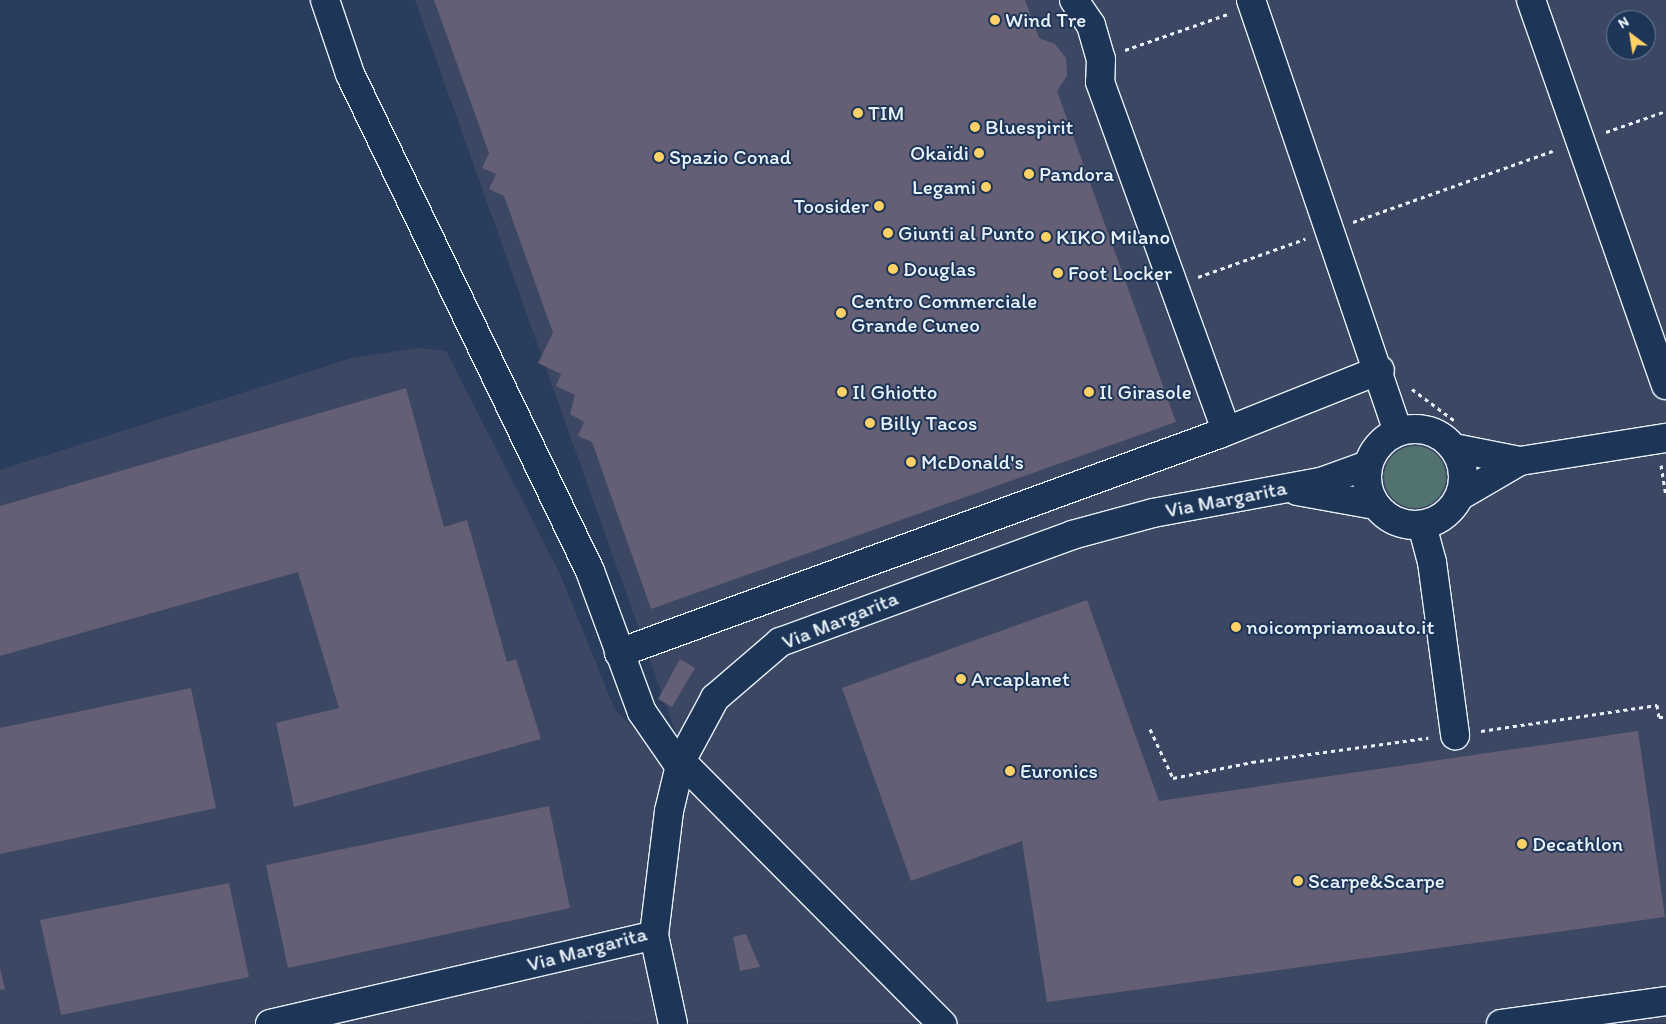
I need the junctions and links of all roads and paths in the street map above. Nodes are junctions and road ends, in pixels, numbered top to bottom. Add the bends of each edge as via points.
1 (325, 0) edge
2 (1074, 0) edge
3 (1530, 0) edge
4 (1252, 3) edge
5 (1101, 59) junction
6 (1666, 111) edge
7 (1580, 141) junction
8 (1331, 230) junction
9 (1174, 286) junction
10 (1382, 376) junction
11 (1666, 385) edge
12 (1429, 430) junction
13 (1226, 431) junction
14 (1398, 432) junction
15 (1666, 438) edge
16 (1454, 448) junction
17 (1520, 461) junction
18 (1368, 465) junction
19 (1289, 487) junction
20 (1460, 496) junction
21 (1375, 505) junction
22 (1432, 522) junction
23 (619, 653) junction
24 (1666, 717) edge
25 (1150, 729) dead end
26 (1455, 735) junction
27 (681, 764) junction
28 (654, 935) junction
29 (1666, 1001) edge
30 (270, 1024) edge
31 (673, 1024) edge
32 (942, 1024) edge
33 (1500, 1024) edge

1 - 23 street via 350,74 590,571
2 - 5 street via 1091,25
3 - 7 street
4 - 5 path
4 - 8 street
5 - 9 street via 1100,82
6 - 7 path
7 - 8 path
7 - 11 street
8 - 9 path
8 - 10 street
9 - 13 street
10 - 12 street
10 - 13 street
10 - 14 street
12 - 14 street
12 - 16 street
13 - 23 street
14 - 18 street via 1375,451
15 - 17 street
16 - 17 street
16 - 20 street via 1464,477
17 - 20 street
18 - 19 street, Via Margarita via 1334,478
18 - 21 street via 1369,492
19 - 21 street via 1305,496
19 - 27 street, Via Margarita via 1153,513 1072,535 780,642 716,698
20 - 22 street
21 - 22 street via 1396,522
22 - 26 street via 1432,562
23 - 27 street via 642,712
24 - 26 path via 1659,717 1657,705
25 - 26 path via 1173,778 1252,762
27 - 28 street, Via Margarita via 669,811
27 - 32 street
28 - 30 street, Via Margarita
28 - 31 street
29 - 33 street

